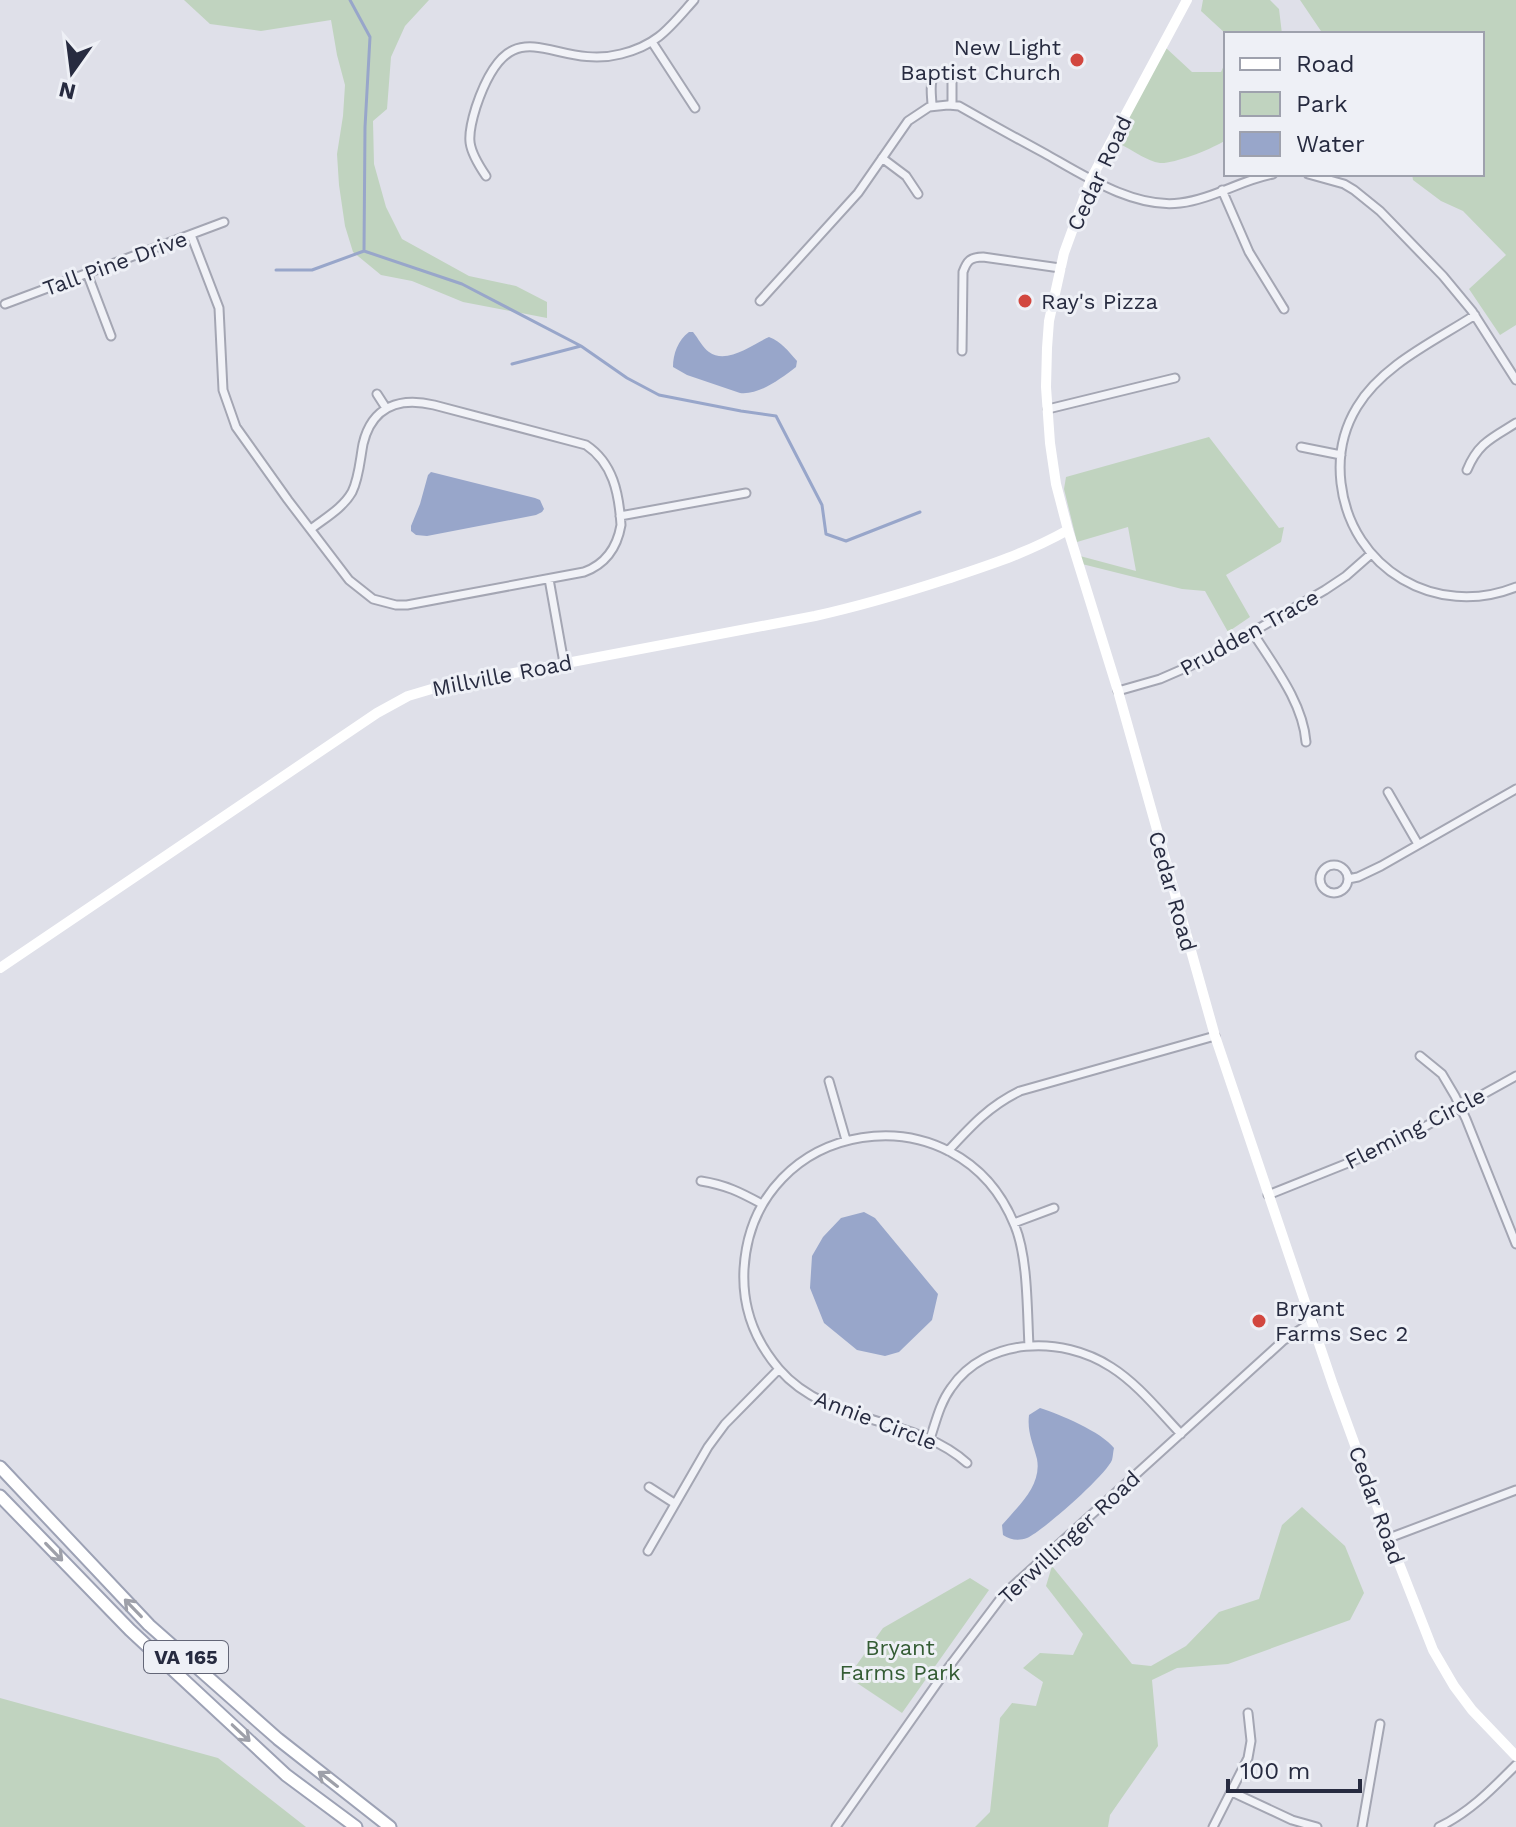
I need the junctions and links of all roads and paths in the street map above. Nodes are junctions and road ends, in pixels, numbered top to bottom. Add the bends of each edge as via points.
1 (694, 0) edge
2 (1187, 0) edge
3 (652, 42) junction
4 (952, 105) junction
5 (932, 106) junction
6 (695, 108) dead end
7 (882, 158) junction
8 (486, 176) dead end
9 (1263, 176) edge
10 (1324, 176) edge
11 (1347, 176) edge
12 (1091, 179) junction
13 (1344, 184) junction
14 (1222, 190) junction
15 (918, 194) dead end
16 (224, 222) dead end
17 (191, 235) junction
18 (1060, 268) junction
19 (87, 273) junction
20 (760, 301) dead end
21 (5, 304) dead end
22 (1284, 309) dead end
23 (1475, 315) junction
24 (111, 336) dead end
25 (962, 351) dead end
26 (1175, 378) dead end
27 (1516, 380) edge
28 (377, 394) dead end
29 (386, 408) junction
30 (1048, 409) junction
31 (1516, 423) edge
32 (1301, 447) dead end
33 (1341, 455) junction
34 (1467, 470) dead end
35 (746, 493) dead end
36 (620, 516) junction
37 (311, 529) junction
38 (1068, 530) junction
39 (1371, 554) junction
40 (549, 579) junction
41 (1516, 587) edge
42 (1253, 633) junction
43 (564, 663) junction
44 (1118, 691) junction
45 (1306, 742) dead end
46 (1516, 789) edge
47 (1388, 792) dead end
48 (1418, 844) junction
49 (1348, 879) dead end
50 (0, 968) edge
51 (1215, 1036) junction
52 (1420, 1056) dead end
53 (1516, 1076) edge
54 (829, 1081) dead end
55 (1460, 1108) junction
56 (846, 1140) junction
57 (948, 1151) junction
58 (701, 1181) dead end
59 (1268, 1195) junction
60 (762, 1204) junction
61 (1054, 1208) dead end
62 (1014, 1223) junction
63 (1516, 1244) edge
64 (1312, 1322) junction
65 (1029, 1346) junction
66 (779, 1369) junction
67 (1181, 1434) junction
68 (930, 1439) junction
69 (967, 1463) dead end
70 (0, 1467) edge
71 (649, 1487) dead end
72 (1516, 1490) edge
73 (0, 1496) edge
74 (674, 1503) junction
75 (1389, 1538) junction
76 (648, 1551) dead end
77 (1248, 1713) dead end
78 (1380, 1724) dead end
79 (1516, 1756) edge
80 (1516, 1765) edge
81 (1232, 1792) junction
82 (1456, 1824) edge
83 (356, 1827) edge
84 (390, 1827) edge
85 (836, 1827) edge
86 (1213, 1827) edge
87 (1317, 1827) edge
88 (1362, 1827) edge
89 (1439, 1827) edge

1 - 3 street
2 - 12 street, Cedar Road
3 - 6 street
3 - 8 street via 612,56 523,47 502,57 482,89 468,137
4 - 5 street
4 - 5 street via 952,80 938,72 931,81
4 - 12 street
5 - 7 street via 908,121
7 - 15 street via 906,176
7 - 20 street via 858,193
9 - 14 street
10 - 13 street
11 - 13 street
12 - 14 street via 1161,204 1191,202
12 - 18 street, Cedar Road
13 - 23 street via 1380,211
14 - 22 street via 1249,252
16 - 17 street, Tall Pine Drive
17 - 19 street, Tall Pine Drive
17 - 37 street via 219,308 221,377 228,408 248,445
18 - 25 street via 983,257 967,262
18 - 30 street, Cedar Road via 1049,321
19 - 21 street, Tall Pine Drive
19 - 24 street
23 - 27 street
23 - 33 street via 1408,357 1368,390 1351,418
26 - 30 street
28 - 29 street
29 - 36 street via 423,403 586,445 610,471
29 - 37 street via 364,438 350,495
30 - 38 street, Cedar Road via 1056,484
31 - 34 street via 1478,449
32 - 33 street
33 - 39 street via 1345,507
35 - 36 street
36 - 40 street via 616,543 603,562
37 - 40 street via 356,587 384,603 422,603
38 - 43 street, Millville Road via 1011,558 865,604
38 - 44 street, Cedar Road
39 - 41 street via 1407,582 1442,594 1478,597
39 - 42 street, Prudden Trace via 1335,583
40 - 43 street
42 - 44 street, Prudden Trace via 1176,673
42 - 45 street via 1282,679 1304,725
43 - 50 street, Millville Road via 435,688 400,700
44 - 51 street, Cedar Road
46 - 48 street
47 - 48 street
48 - 49 street
51 - 57 street via 1020,1091 973,1123
51 - 59 street, Cedar Road
52 - 55 street via 1442,1074
53 - 55 street, Fleming Circle
54 - 56 street
55 - 59 street, Fleming Circle via 1388,1147
55 - 63 street
56 - 57 street, Annie Circle via 889,1135
56 - 60 street, Annie Circle via 809,1156
57 - 62 street, Annie Circle via 987,1180
58 - 60 street via 723,1184
59 - 64 street, Cedar Road
60 - 66 street, Annie Circle via 747,1241 744,1293 752,1325
61 - 62 street
62 - 65 street, Annie Circle via 1024,1269
64 - 67 street, Terwillinger Road via 1284,1340
64 - 75 street, Cedar Road
65 - 67 street via 1072,1350 1105,1363
65 - 68 street via 994,1354 960,1376 940,1408
66 - 68 street, Annie Circle via 806,1393 837,1408
66 - 74 street via 725,1424
67 - 85 street, Terwillinger Road via 1004,1594
68 - 69 street, Annie Circle
84 -> 70 main road, VA 165 via 278,1739 149,1625
71 - 74 street
72 - 75 street
73 -> 83 main road, VA 165 via 152,1651 286,1775
74 - 76 street
75 - 79 street, Cedar Road via 1445,1673
77 - 81 street via 1250,1753
78 - 88 street
80 - 82 street
81 - 86 street
81 - 87 street
82 - 89 street

